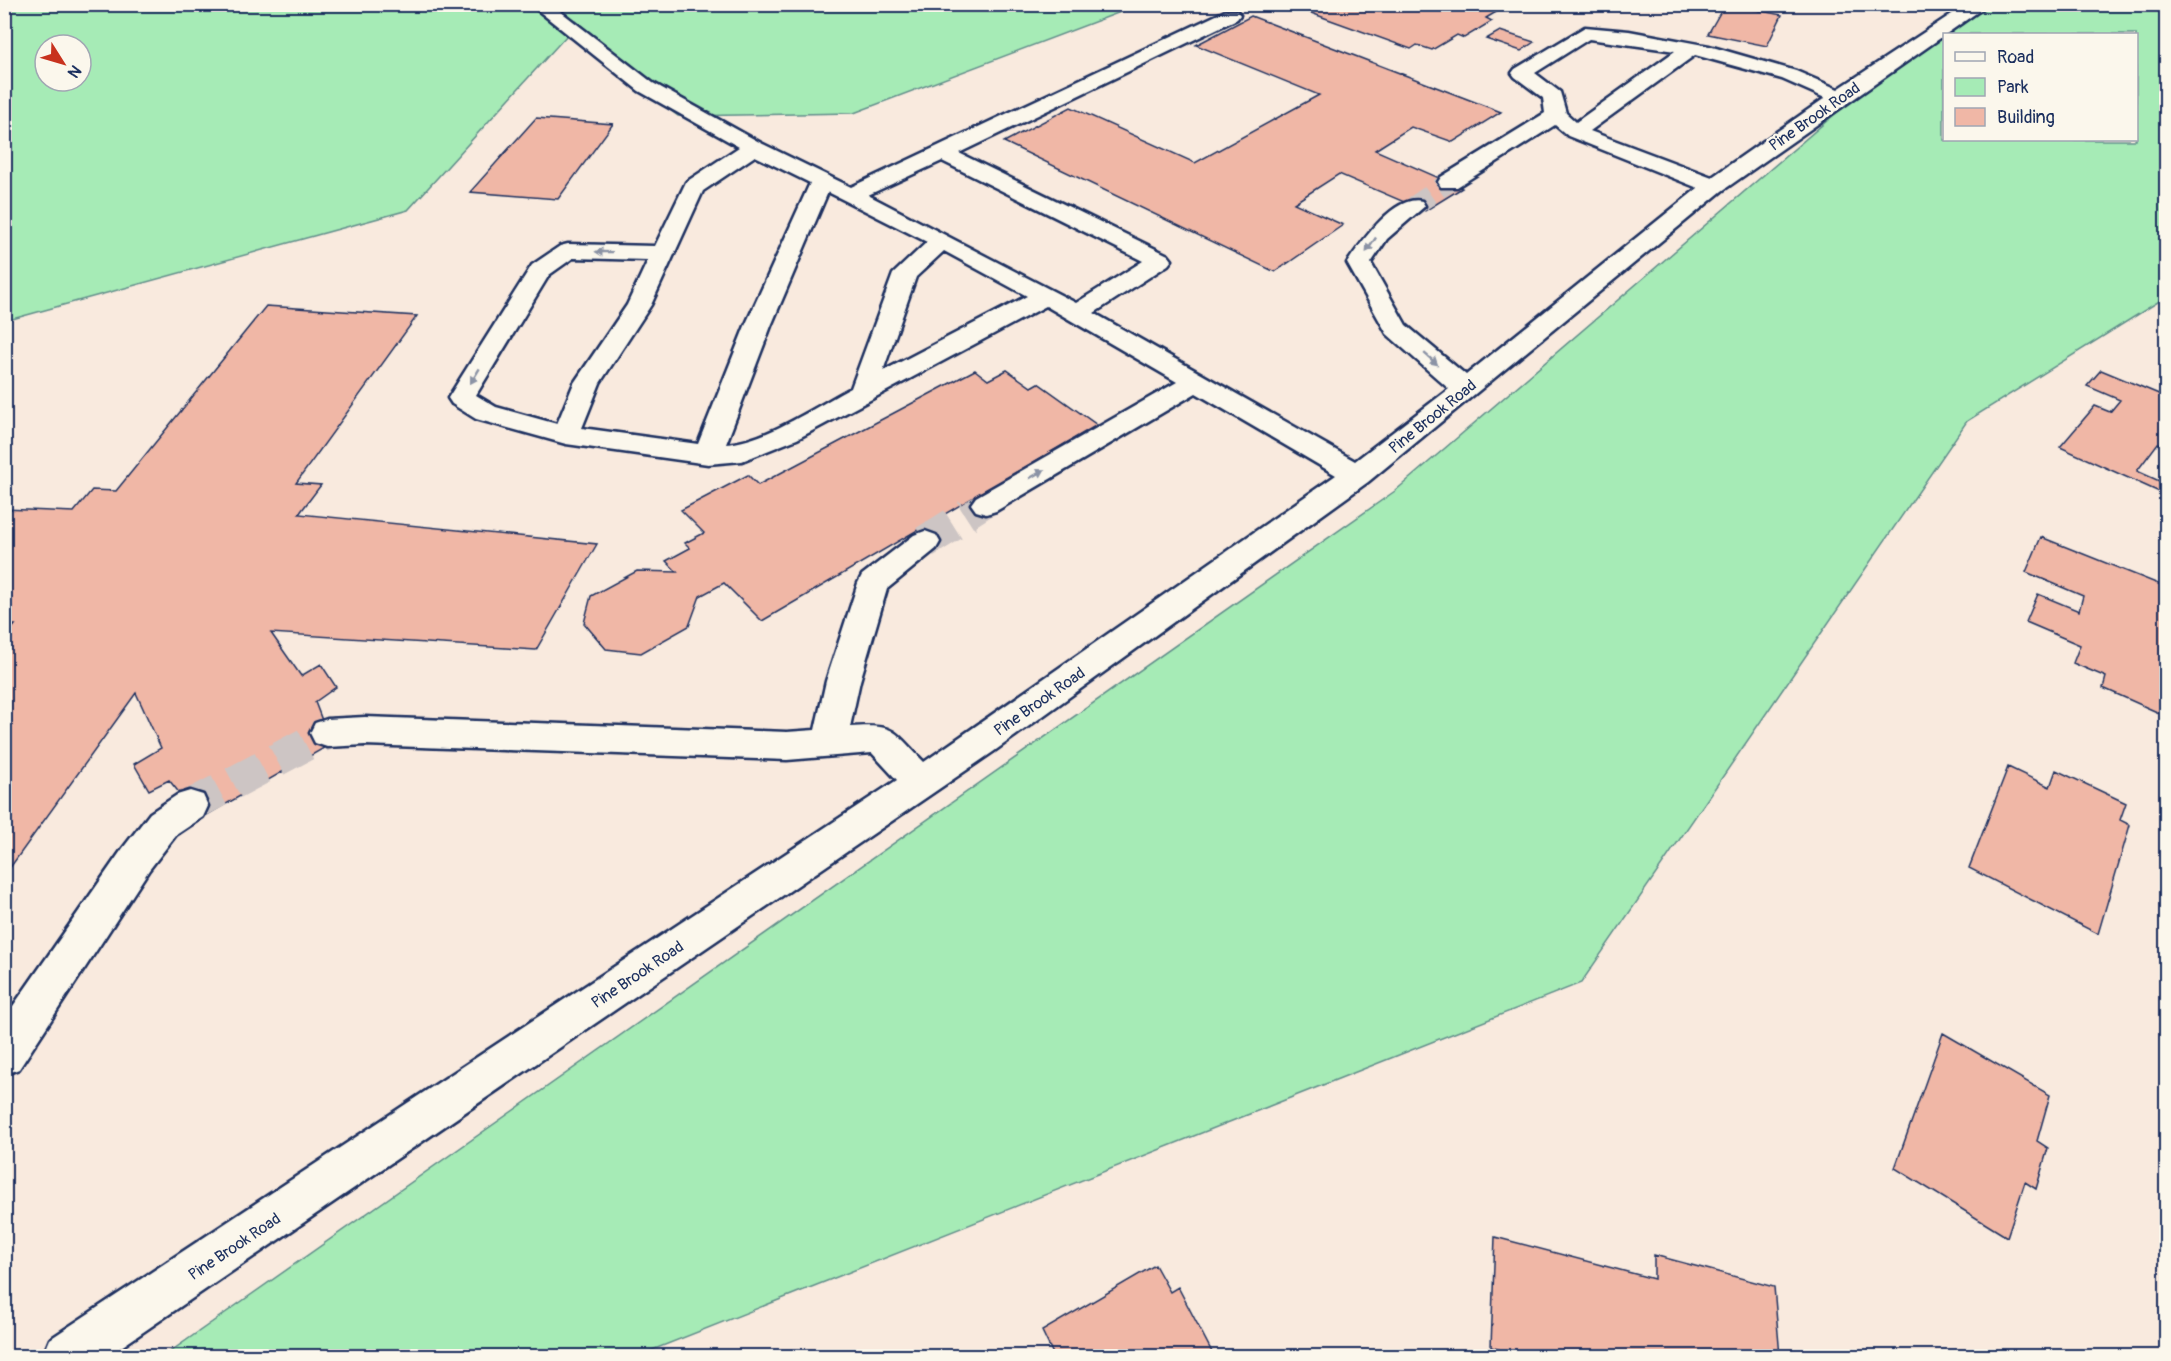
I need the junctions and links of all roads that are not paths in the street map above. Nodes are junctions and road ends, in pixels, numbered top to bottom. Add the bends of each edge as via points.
1 (539, 4) edge
2 (1980, 4) edge
3 (1231, 15) dead end
4 (1691, 49) junction
5 (1840, 97) junction
6 (1556, 115) junction
7 (1575, 132) junction
8 (754, 147) junction
9 (941, 152) junction
10 (822, 180) junction
11 (1449, 182) tunnel mouth
12 (1714, 186) junction
13 (851, 195) junction
14 (1414, 206) tunnel mouth
15 (942, 241) junction
16 (663, 253) junction
17 (1046, 296) junction
18 (1077, 313) junction
19 (1196, 382) junction
20 (1466, 389) junction
21 (863, 391) junction
22 (566, 435) junction
23 (708, 455) junction
24 (1358, 475) junction
25 (986, 504) tunnel mouth
26 (925, 542) tunnel mouth
27 (327, 733) tunnel mouth
28 (830, 743) junction
29 (921, 782) junction
30 (190, 806) tunnel mouth
31 (4, 1055) edge
32 (67, 1356) edge

1 - 8 street via 646,87
2 - 5 street, Pine Brook Road
3 - 9 street via 1118,73
4 - 5 street via 1789,75
4 - 6 street via 1585,33 1522,73 1553,96
4 - 7 street
5 - 12 street, Pine Brook Road
6 - 7 street
6 - 11 street
7 - 12 street
8 - 10 street
8 - 16 street via 694,187
9 - 13 street
9 - 18 street via 1160,260
10 - 13 street
10 - 23 street via 758,326
12 - 20 street, Pine Brook Road
13 - 15 street
14 -> 20 street via 1379,234 1359,263 1396,329
15 - 17 street
15 - 21 street via 905,274
16 - 22 street via 639,305 587,383
16 -> 22 street via 568,251 540,270 461,398 486,413
17 - 18 street
17 - 21 street
18 - 19 street
19 - 24 street
25 -> 19 street
20 - 24 street, Pine Brook Road
21 - 23 street via 787,433 742,452
22 - 23 street
24 - 29 street, Pine Brook Road
26 - 28 street via 873,583 843,681
27 - 28 street via 365,731 787,746
28 - 29 street via 880,739
29 - 32 street, Pine Brook Road
30 - 31 street via 163,825 136,859

